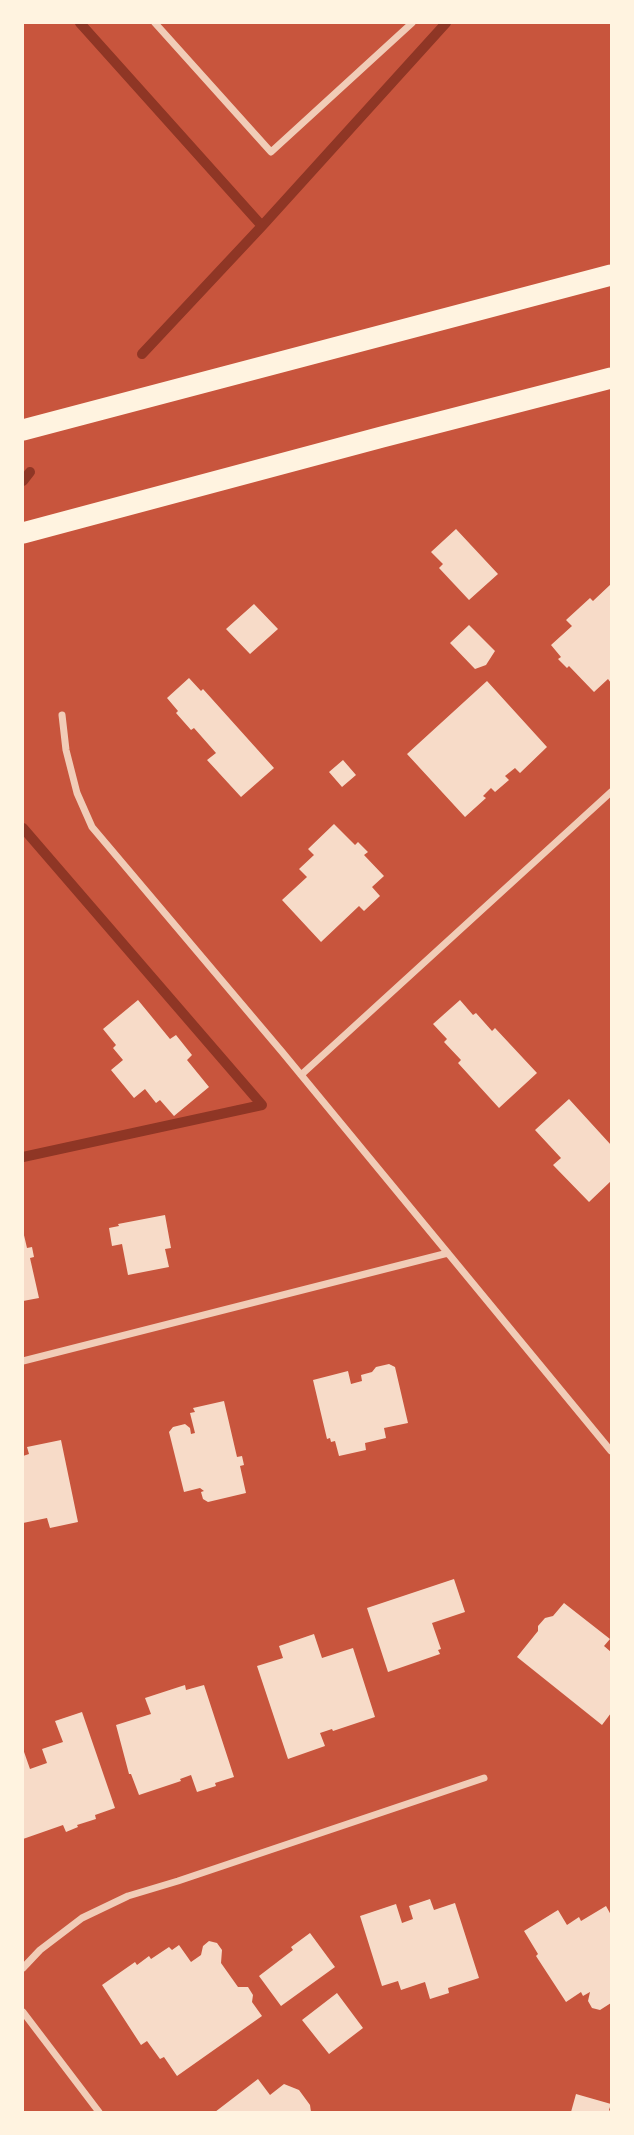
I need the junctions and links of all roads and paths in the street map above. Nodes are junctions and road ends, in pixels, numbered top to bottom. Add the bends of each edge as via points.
1 (155, 23) edge
2 (412, 23) edge
3 (611, 275) edge
4 (611, 378) edge
5 (24, 430) edge
6 (23, 533) edge
7 (62, 715) dead end
8 (611, 792) edge
9 (302, 1075) junction
10 (448, 1253) junction
11 (23, 1361) edge
12 (611, 1451) edge
13 (484, 1778) dead end
14 (23, 1968) edge
15 (23, 2012) edge
16 (99, 2112) edge

1 - 2 street via 271,152
3 - 5 highway
4 - 6 highway
7 - 9 street via 77,793 92,827
8 - 9 street
9 - 10 street
10 - 11 street
10 - 12 street
13 - 14 street via 128,1896 82,1918
15 - 16 street

